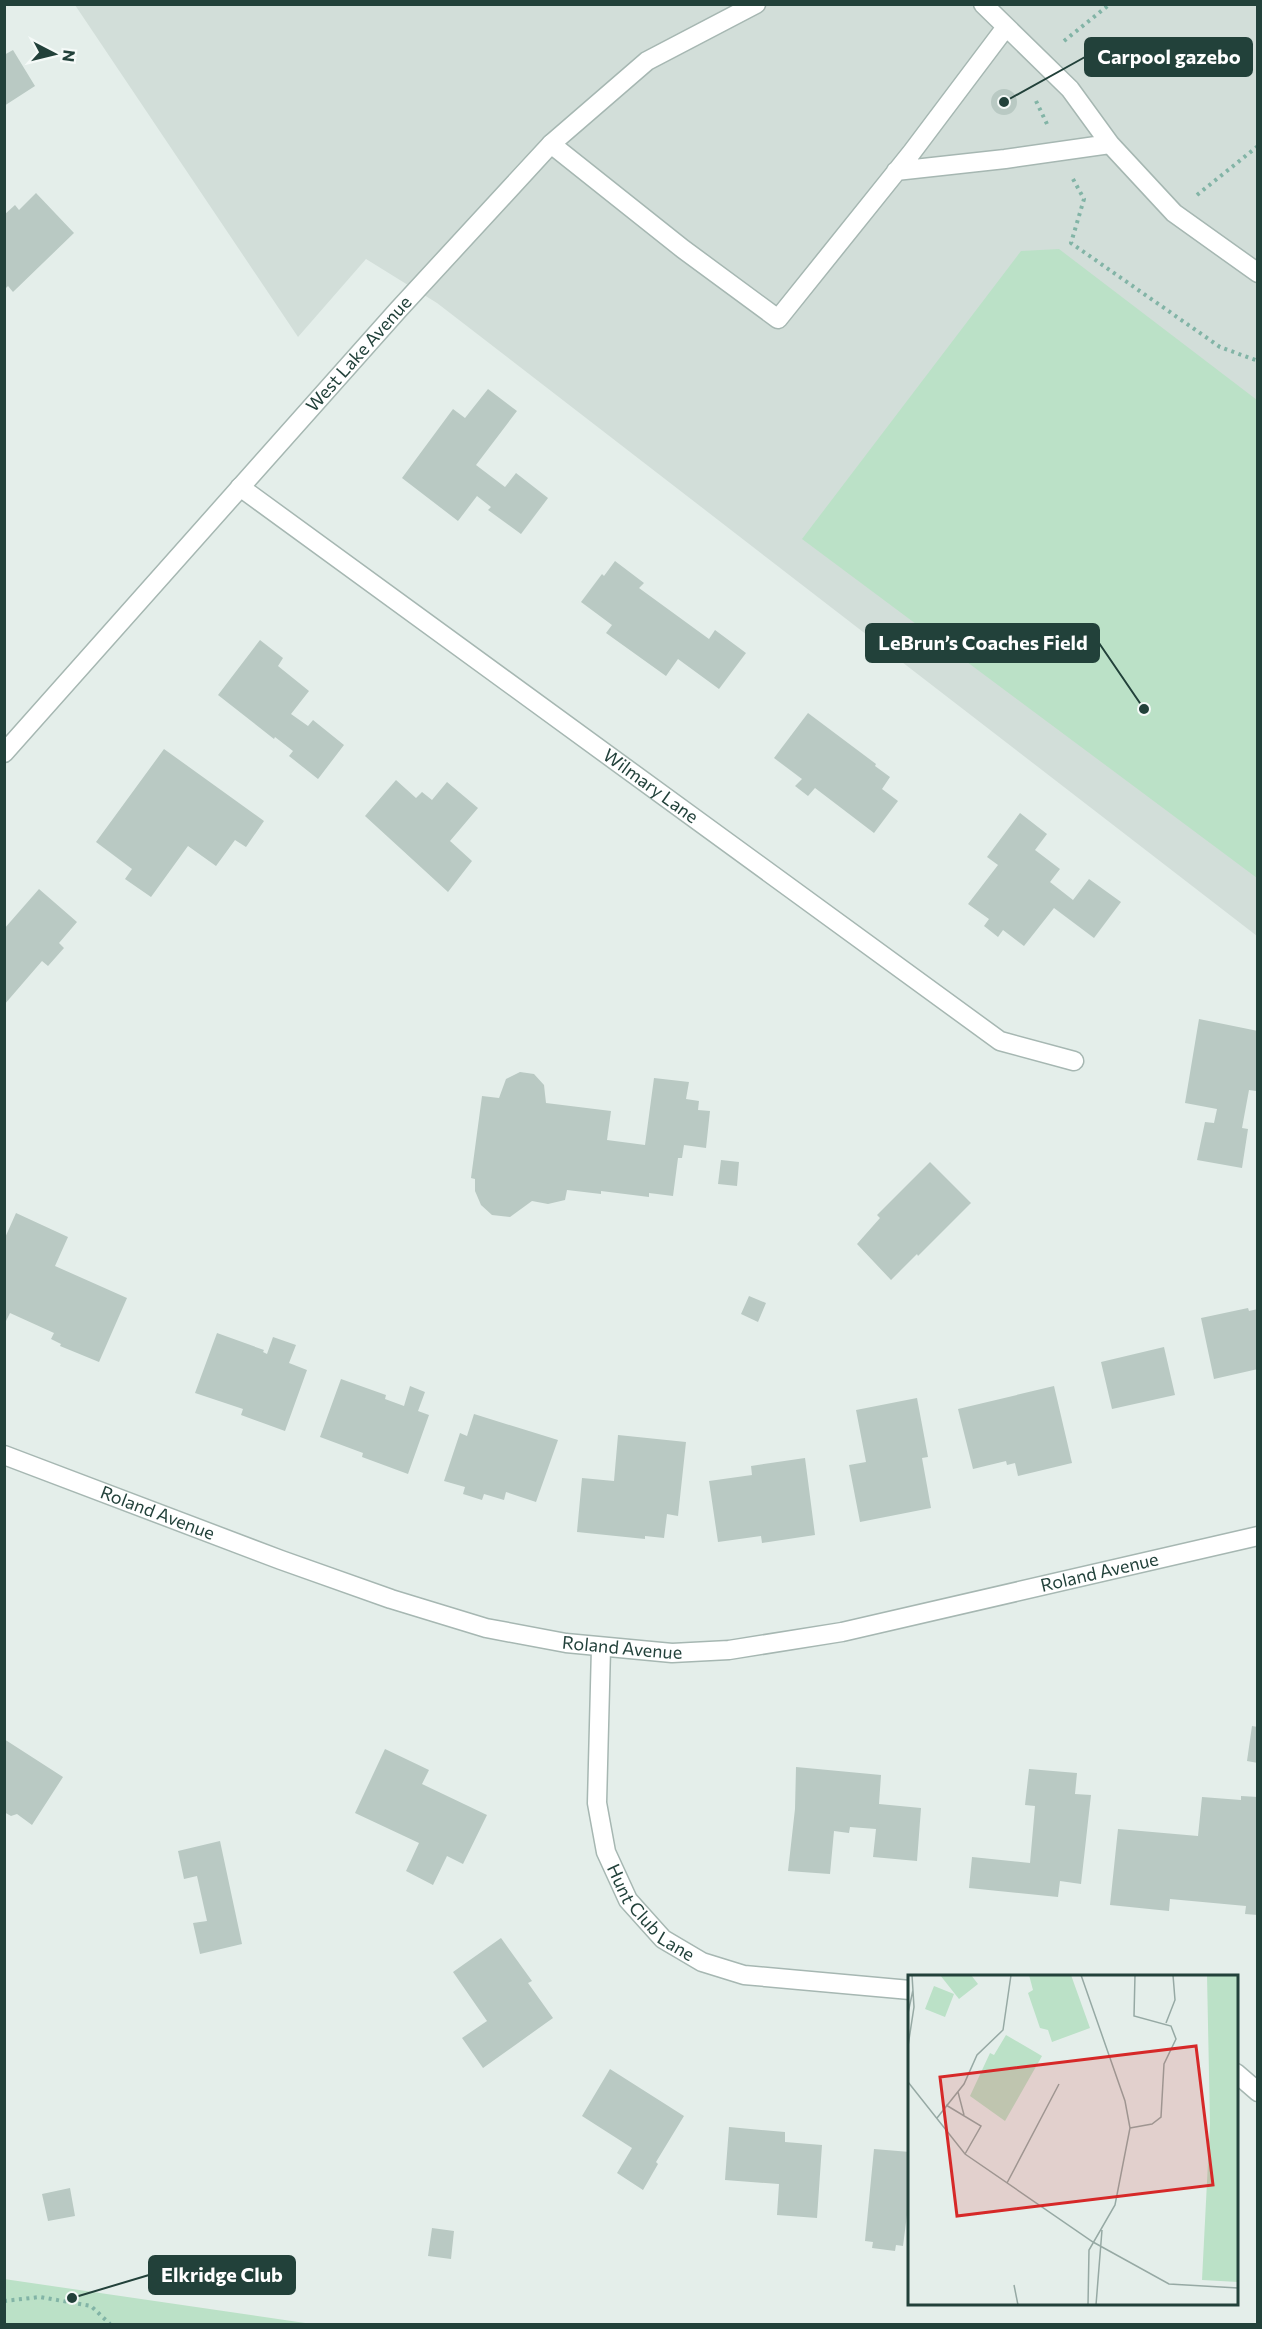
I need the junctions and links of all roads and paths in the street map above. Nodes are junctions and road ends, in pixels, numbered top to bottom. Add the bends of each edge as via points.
1 (756, 4) edge
2 (983, 4) edge
3 (1110, 4) edge
4 (1006, 27) junction
5 (1064, 40) dead end
6 (1035, 98) dead end
7 (550, 144) junction
8 (1110, 144) junction
9 (1257, 146) edge
10 (1059, 152) junction
11 (896, 171) junction
12 (1174, 213) junction
13 (1257, 273) edge
14 (1257, 361) edge
15 (240, 487) junction
16 (4, 753) edge
17 (1074, 1061) dead end
18 (4, 1455) edge
19 (1257, 1536) edge
20 (601, 1648) junction
21 (908, 1990) edge
22 (1238, 2075) edge
23 (1257, 2092) edge
24 (4, 2301) edge
25 (110, 2325) edge

1 - 7 street, West Lake Avenue via 647,61
2 - 4 street
3 - 5 path
4 - 8 street via 1070,89
4 - 11 street
6 - 10 path
7 - 11 street via 778,319
7 - 15 street, West Lake Avenue
8 - 10 street
8 - 12 street
9 - 12 path
10 - 11 street
10 - 14 path via 1084,199 1071,243 1220,347
12 - 13 street
15 - 16 street, West Lake Avenue
15 - 17 street, Wilmary Lane via 1000,1041
18 - 20 street, Roland Avenue via 391,1599 486,1628
19 - 20 street, Roland Avenue via 782,1643 672,1653
20 - 21 street, Hunt Club Lane via 597,1803 606,1852 628,1900 663,1939 702,1962 744,1975
22 - 23 street
24 - 25 path via 40,2297 90,2306

